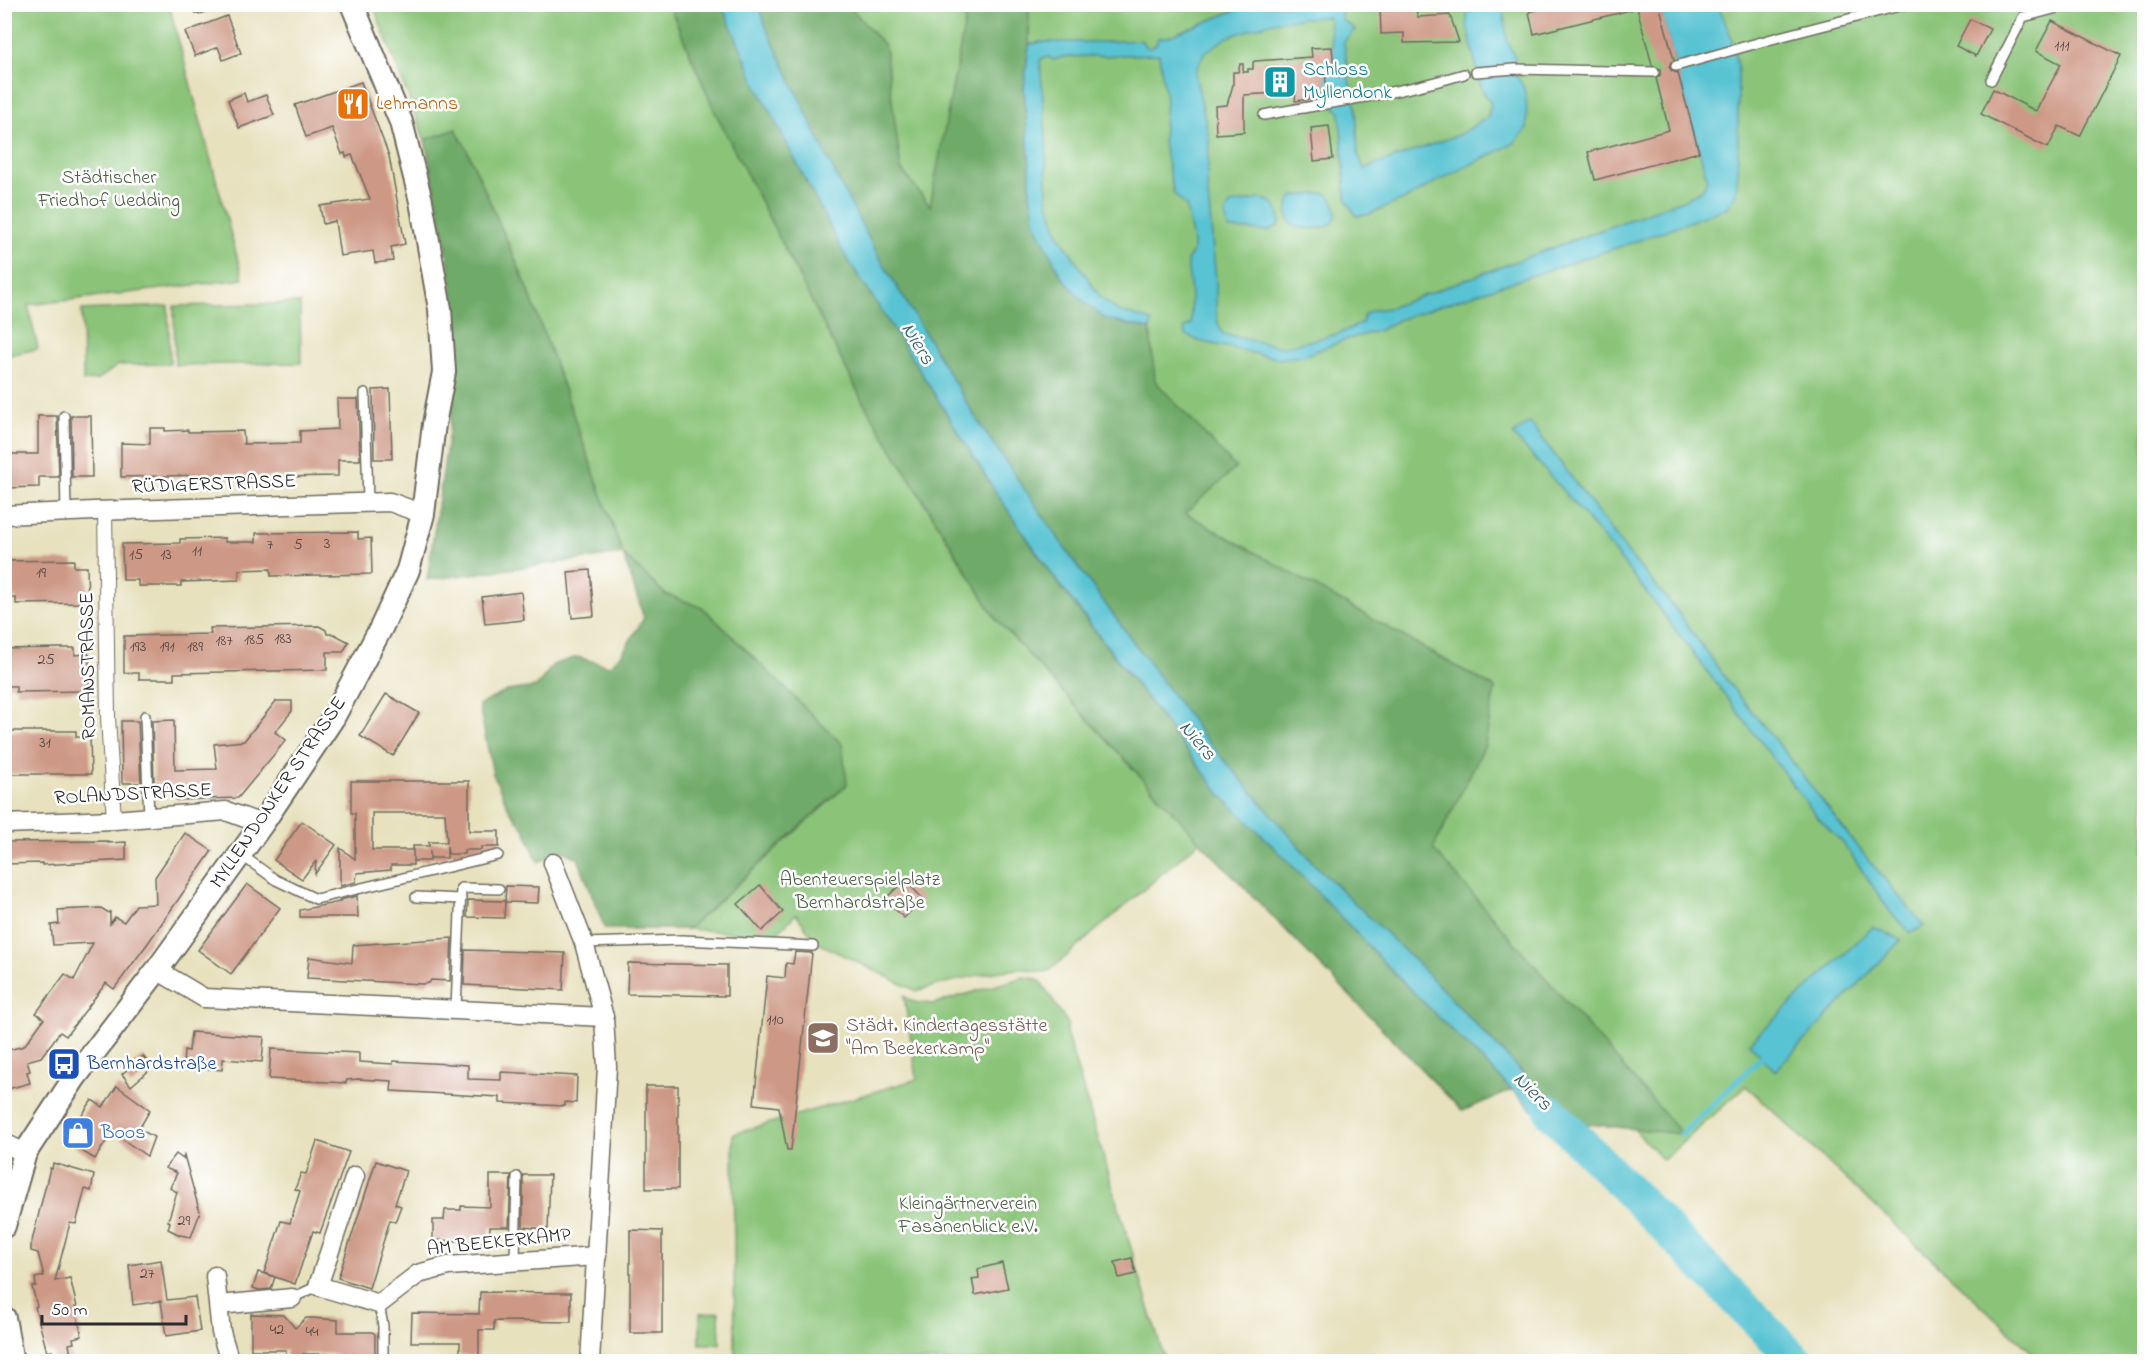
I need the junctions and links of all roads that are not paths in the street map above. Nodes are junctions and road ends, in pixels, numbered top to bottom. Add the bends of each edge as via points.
1 (212, 4) edge
2 (352, 4) edge
3 (1907, 4) edge
4 (2072, 4) edge
5 (198, 9) dead end
6 (1676, 66) dead end
7 (1477, 72) dead end
8 (1654, 72) dead end
9 (1464, 74) dead end
10 (1991, 80) dead end
11 (1264, 116) dead end
12 (365, 393) dead end
13 (64, 417) dead end
14 (368, 503) junction
15 (105, 510) junction
16 (66, 512) junction
17 (423, 514) junction
18 (4, 515) edge
19 (145, 716) dead end
20 (149, 817) junction
21 (114, 820) junction
22 (5, 823) edge
23 (262, 824) junction
24 (240, 854) junction
25 (498, 855) dead end
26 (553, 863) dead end
27 (499, 889) dead end
28 (416, 897) dead end
29 (461, 899) junction
30 (584, 943) junction
31 (813, 946) dead end
32 (157, 970) junction
33 (456, 1009) junction
34 (603, 1017) junction
35 (15, 1148) edge
36 (355, 1176) dead end
37 (517, 1177) dead end
38 (4, 1226) edge
39 (597, 1256) junction
40 (515, 1261) junction
41 (214, 1276) dead end
42 (318, 1286) junction
43 (292, 1298) joint
44 (379, 1304) junction
45 (219, 1305) junction
46 (4, 1318) edge
47 (12, 1362) edge
48 (228, 1362) edge
49 (382, 1362) edge
50 (590, 1362) edge

1 - 5 lane
2 - 17 street, MYLLENDONKER STRASSE via 401,122 421,201 440,309 444,372
3 - 6 lane via 1862,20
4 - 10 lane via 2023,17
7 - 8 lane
9 - 11 lane via 1357,100
12 - 14 lane
13 - 16 lane
14 - 15 street, RÜDIGERSTRASSE
14 - 17 street, RÜDIGERSTRASSE via 390,502
15 - 16 street, RÜDIGERSTRASSE
15 - 21 street, ROMANSTRASSE via 108,717
16 - 18 street, RÜDIGERSTRASSE
17 - 23 street, MYLLENDONKER STRASSE via 408,570 381,628 333,718
19 - 20 lane
20 - 21 street, ROLANDSTRASSE
20 - 23 street, ROLANDSTRASSE via 226,811
21 - 22 street, ROLANDSTRASSE
23 - 24 street, MYLLENDONKER STRASSE
24 - 25 lane via 276,880 316,899
24 - 32 street, MYLLENDONKER STRASSE
26 - 30 street, AM BEEKERKAMP
27 - 29 lane via 461,888
28 - 29 lane
29 - 33 lane
30 - 31 lane via 682,940
30 - 34 street, AM BEEKERKAMP
32 - 33 street via 204,998
32 - 35 street, MYLLENDONKER STRASSE
33 - 34 street
34 - 39 street, AM BEEKERKAMP via 608,1067
35 - 38 street, MYLLENDONKER STRASSE
36 - 42 street
37 - 40 lane
39 - 40 street, AM BEEKERKAMP
39 - 50 street, AM BEEKERKAMP
40 - 44 street, AM BEEKERKAMP via 448,1266 418,1274
41 - 45 street
42 - 43 lane
42 - 44 street
43 - 45 street
44 - 49 lane
45 - 48 street
46 - 47 street

